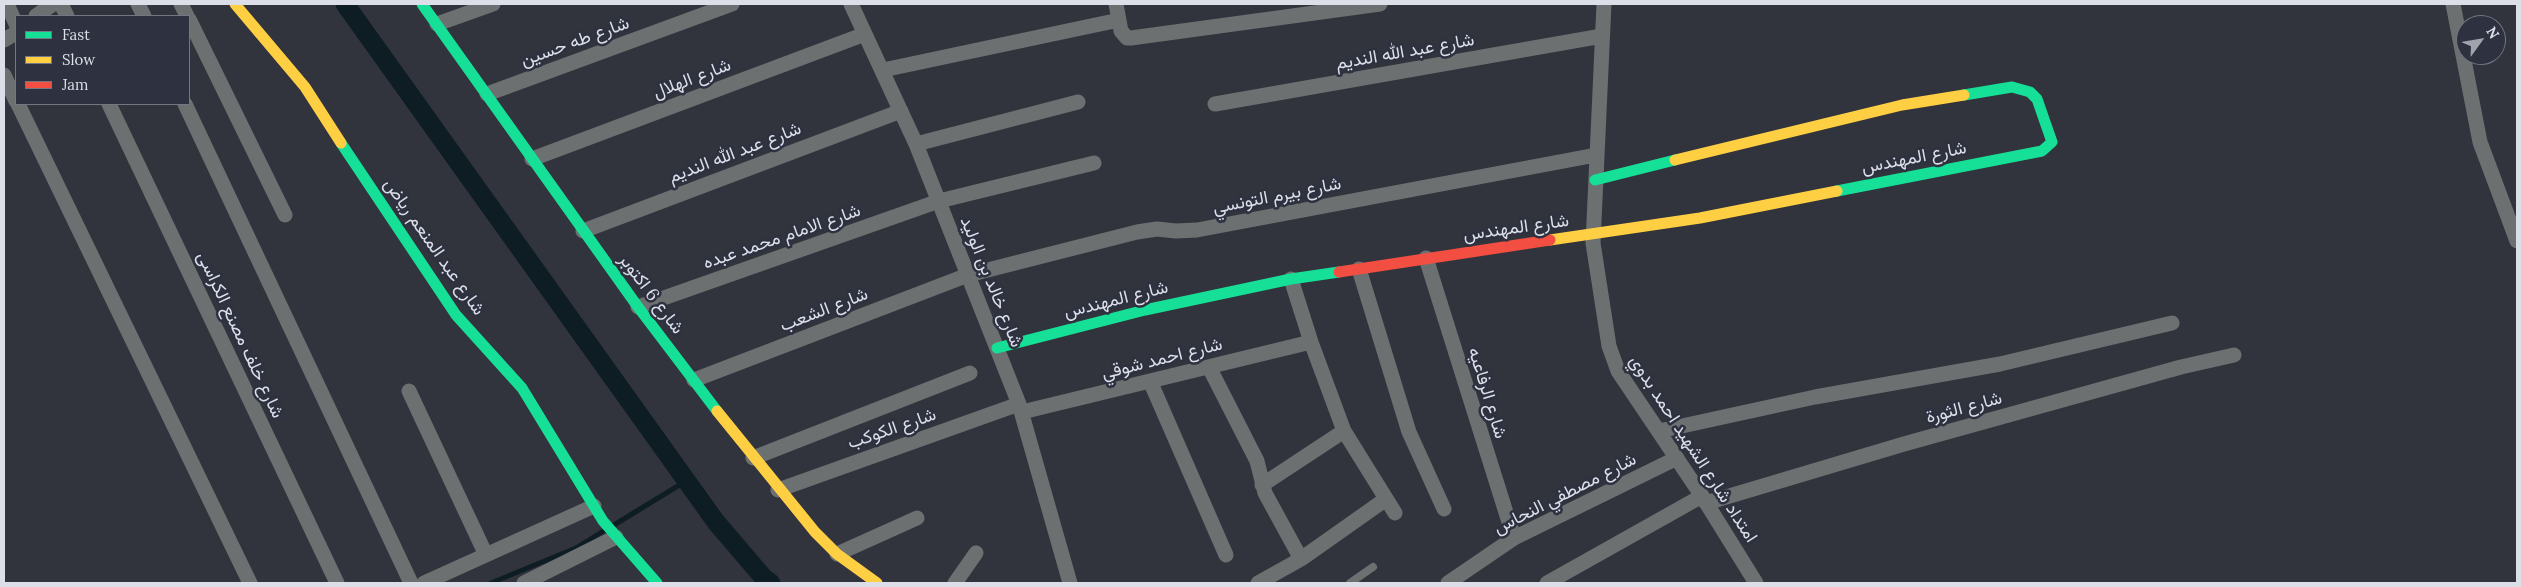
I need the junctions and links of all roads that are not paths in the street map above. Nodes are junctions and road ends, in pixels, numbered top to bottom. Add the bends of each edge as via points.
1 (53, 4) edge
2 (235, 4) edge
3 (422, 4) edge
4 (494, 4) edge
5 (732, 4) edge
6 (850, 4) edge
7 (1116, 4) edge
8 (1380, 4) edge
9 (1604, 4) edge
10 (2452, 4) edge
11 (37, 15) edge
12 (1119, 20) junction
13 (190, 22) edge
14 (436, 24) junction
15 (865, 34) junction
16 (1602, 36) junction
17 (883, 70) junction
18 (4, 75) edge
19 (487, 94) junction
20 (15, 98) edge
21 (1078, 102) dead end
22 (1215, 104) dead end
23 (18, 105) edge
24 (109, 105) edge
25 (185, 105) edge
26 (901, 111) junction
27 (916, 144) junction
28 (1596, 155) junction
29 (532, 159) junction
30 (1094, 164) dead end
31 (1594, 180) junction
32 (939, 201) junction
33 (285, 214) dead end
34 (583, 231) junction
35 (1593, 235) junction
36 (2517, 241) edge
37 (1426, 258) junction
38 (1359, 269) junction
39 (968, 275) junction
40 (1291, 279) junction
41 (638, 307) junction
42 (2172, 323) dead end
43 (1311, 342) junction
44 (997, 348) junction
45 (2234, 355) dead end
46 (1209, 367) junction
47 (970, 373) dead end
48 (694, 380) junction
49 (1150, 381) junction
50 (409, 391) dead end
51 (1021, 408) junction
52 (1344, 431) junction
53 (1659, 431) junction
54 (753, 458) junction
55 (1677, 458) junction
56 (1262, 485) junction
57 (778, 490) junction
58 (1386, 499) junction
59 (1704, 499) junction
60 (595, 508) junction
61 (1444, 509) dead end
62 (1396, 514) dead end
63 (917, 518) dead end
64 (613, 534) junction
65 (1514, 538) junction
66 (976, 553) dead end
67 (837, 554) junction
68 (486, 555) junction
69 (1226, 555) dead end
70 (1301, 559) junction
71 (1373, 567) dead end
72 (250, 583) edge
73 (337, 583) edge
74 (410, 583) edge
75 (424, 583) edge
76 (524, 583) edge
77 (656, 583) edge
78 (877, 583) edge
79 (955, 583) edge
80 (1070, 583) edge
81 (1258, 583) edge
82 (1350, 583) edge
83 (1448, 583) edge
84 (1546, 583) edge
85 (1756, 583) edge

1 - 11 street
2 - 60 street, شارع عبد المنعم رياض via 305,87 456,315 522,388
3 - 14 street, شارع 6 اكتوبر
4 - 14 street
5 - 19 street, شارع طه حسين
6 - 15 street, شارع خالد بن الوليد
7 - 12 street
8 - 12 street via 1131,38 1124,35
9 - 16 street, امتداد شارع الشهيد احمد بدوي
10 - 36 street via 2480,142
12 - 17 street
13 - 33 street
14 - 19 street, شارع 6 اكتوبر
15 - 17 street, شارع خالد بن الوليد
15 - 29 street, شارع الهلال
16 - 22 street, شارع عبد الله النديم
16 - 28 street, امتداد شارع الشهيد احمد بدوي
17 - 26 street, شارع خالد بن الوليد
18 - 20 street
19 - 29 street, شارع 6 اكتوبر
21 - 27 street
23 - 72 street
24 - 73 street, شارع خلف مصنع الكراسى
25 - 74 street
26 - 27 street, شارع خالد بن الوليد
26 - 34 street, شارع عبد الله النديم
27 - 32 street, شارع خالد بن الوليد
28 - 31 street, امتداد شارع الشهيد احمد بدوي
28 - 39 street, شارع بيرم التونسي via 1197,230 1137,232
29 - 34 street, شارع 6 اكتوبر
30 - 32 street, شارع الامام محمد عبده
31 - 35 street, امتداد شارع الشهيد احمد بدوي
31 - 35 street, شارع المهندس via 1902,105 2012,87 2030,92 2037,99 2052,142 2042,151 1700,218
32 - 39 street, شارع خالد بن الوليد
32 - 41 street, شارع الامام محمد عبده
34 - 41 street, شارع 6 اكتوبر
35 - 37 street, شارع المهندس
35 - 53 street, امتداد شارع الشهيد احمد بدوي via 1593,252 1612,355 1618,371
37 - 38 street, شارع المهندس
37 - 65 street, شارع الرفاعيه
38 - 40 street, شارع المهندس
38 - 61 street via 1409,432
39 - 44 street, شارع خالد بن الوليد
39 - 48 street, شارع الشعب
40 - 43 street
40 - 44 street, شارع المهندس via 1145,310
41 - 48 street, شارع 6 اكتوبر
42 - 53 street via 2000,364 1815,397
43 - 46 street, شارع احمد شوقي
43 - 52 street
44 - 51 street, شارع خالد بن الوليد
45 - 59 street, شارع الثورة
46 - 49 street, شارع احمد شوقي
46 - 56 street via 1257,461
47 - 54 street
48 - 54 street, شارع 6 اكتوبر
49 - 51 street, شارع احمد شوقي
49 - 69 street
50 - 68 street
51 - 57 street, شارع الكوكب
51 - 80 street, شارع خالد بن الوليد
52 - 56 street
52 - 58 street
53 - 55 street, امتداد شارع الشهيد احمد بدوي
54 - 57 street, شارع 6 اكتوبر
55 - 59 street, امتداد شارع الشهيد احمد بدوي
55 - 65 street, شارع مصطفي النحاس
56 - 70 street
57 - 67 street, شارع 6 اكتوبر
58 - 62 street
58 - 70 street
59 - 84 street, شارع الثورة
59 - 85 street, امتداد شارع الشهيد احمد بدوي
60 - 64 street, شارع عبد المنعم رياض
60 - 68 street
63 - 67 street
64 - 76 street
64 - 77 street, شارع عبد المنعم رياض
65 - 83 street, شارع مصطفي النحاس
66 - 79 street
67 - 78 street, شارع 6 اكتوبر
68 - 75 street
70 - 81 street
71 - 82 lane

